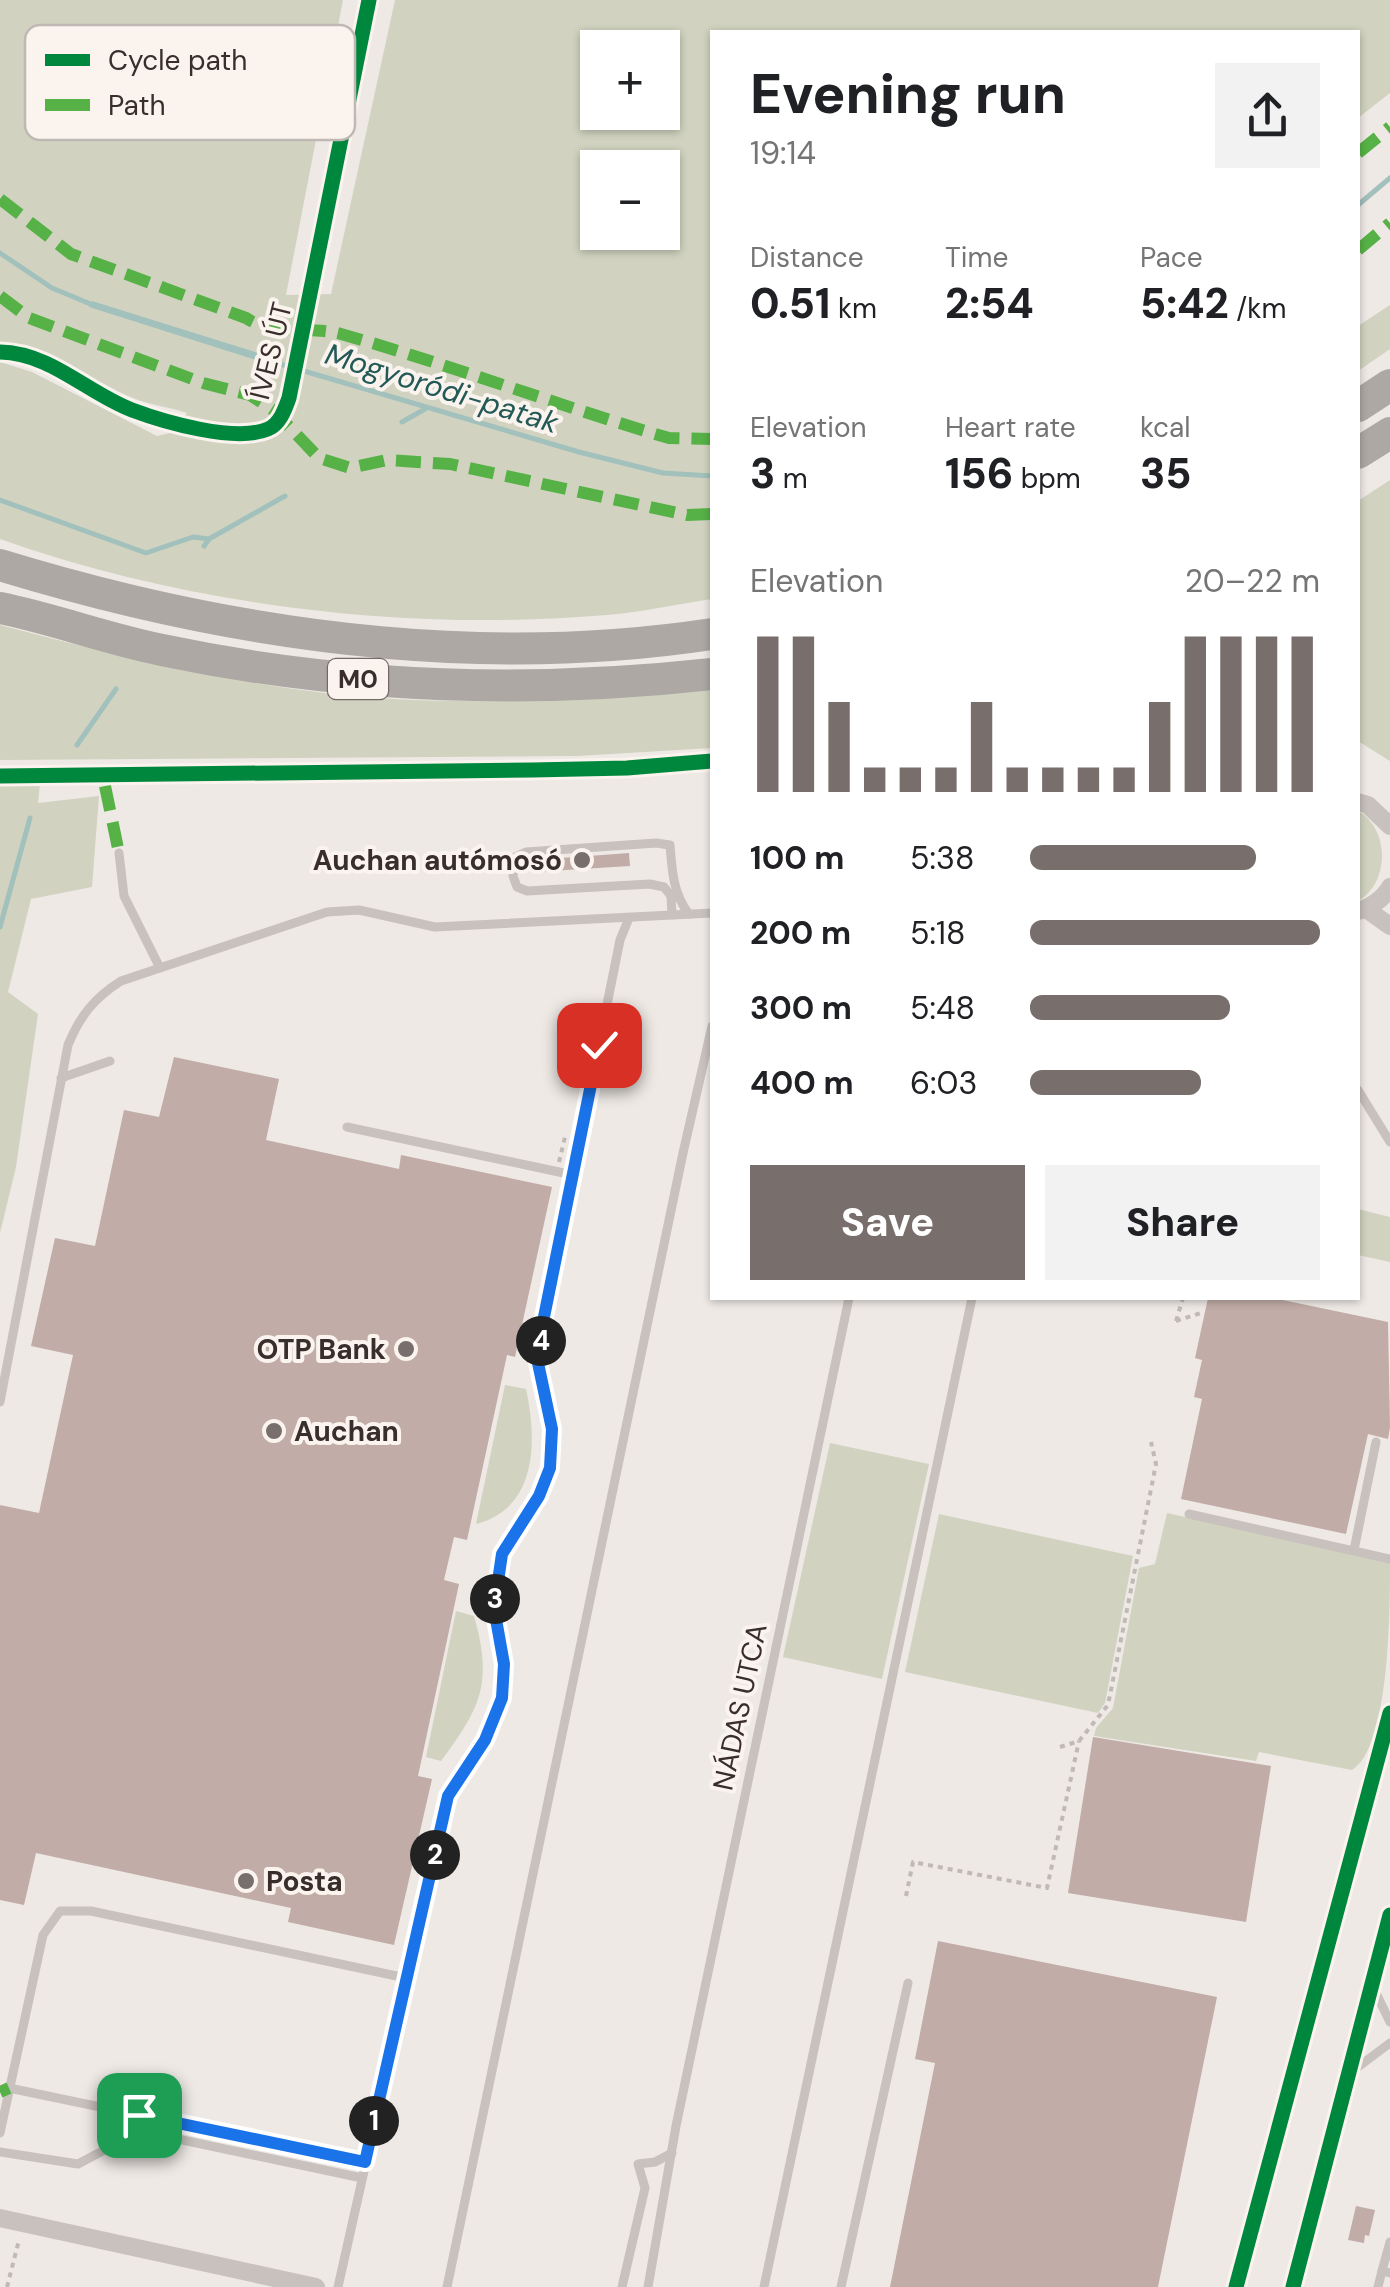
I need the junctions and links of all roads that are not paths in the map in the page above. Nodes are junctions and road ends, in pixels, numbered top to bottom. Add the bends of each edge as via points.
1 (369, 0) edge
2 (355, 70) edge
3 (341, 140) edge
4 (0, 352) edge
5 (1390, 385) edge
6 (1360, 405) edge
7 (1390, 433) edge
8 (1360, 452) edge
9 (0, 565) edge
10 (3, 608) edge
11 (710, 634) edge
12 (710, 674) edge
13 (710, 761) edge
14 (0, 776) edge
15 (1390, 801) edge
16 (1363, 804) edge
17 (1390, 826) edge
18 (120, 853) dead end
19 (1390, 887) edge
20 (1362, 910) edge
21 (710, 913) edge
22 (689, 914) junction
23 (672, 916) junction
24 (629, 918) junction
25 (1390, 926) edge
26 (160, 968) junction
27 (710, 1035) edge
28 (110, 1061) dead end
29 (62, 1078) junction
30 (1360, 1093) edge
31 (347, 1127) dead end
32 (1390, 1142) edge
33 (573, 1175) junction
34 (849, 1300) edge
35 (972, 1300) edge
36 (0, 1402) edge
37 (1376, 1442) dead end
38 (1189, 1514) dead end
39 (1354, 1550) junction
40 (1390, 1559) edge
41 (1390, 1713) edge
42 (1390, 1915) edge
43 (406, 1978) junction
44 (908, 1983) dead end
45 (1372, 1984) junction
46 (1390, 2022) edge
47 (1390, 2043) edge
48 (1348, 2076) junction
49 (9, 2088) junction
50 (0, 2133) edge
51 (0, 2152) edge
52 (672, 2153) junction
53 (365, 2162) junction
54 (362, 2178) junction
55 (0, 2218) edge
56 (1390, 2242) edge
57 (1386, 2272) edge
58 (231, 2278) edge
59 (316, 2287) edge
60 (338, 2287) edge
61 (447, 2287) edge
62 (622, 2287) edge
63 (648, 2287) edge
64 (764, 2287) edge
65 (842, 2287) edge
66 (1236, 2287) edge
67 (1292, 2287) edge
68 (1378, 2287) edge

1 - 2 street, ÍVES ÚT
3 - 4 street, ÍVES ÚT via 290,398 268,429 238,433 184,426 129,410 31,357
5 - 6 highway
7 - 8 highway
9 - 11 highway, M0 via 198,617 390,643 564,646
10 - 12 highway, M0 via 162,650 392,682 577,684
13 - 14 street via 532,770
15 - 16 street
16 - 17 street
18 - 26 lane via 124,896
19 - 20 street
20 - 25 street
21 - 22 lane
22 - 23 lane
22 - 23 lane via 673,880 670,846 515,857 513,876 527,891 650,884 671,896
23 - 24 lane
24 - 26 lane via 435,926 359,910 327,912
24 - 33 lane
26 - 29 lane via 121,981 89,1004 68,1045
27 - 61 lane
28 - 29 lane
29 - 36 lane
30 - 32 lane
31 - 33 lane
33 - 43 lane via 538,1363 552,1429 550,1468 502,1554 494,1608 504,1664 502,1698 485,1740 448,1796
34 - 52 lane, NÁDAS UTCA
35 - 64 lane
37 - 39 lane
38 - 39 lane
39 - 40 lane
41 - 66 lane
42 - 45 street
43 - 49 lane via 91,1911 60,1912 44,1935
43 - 53 lane
44 - 65 lane
45 - 46 lane
45 - 48 street
47 - 48 lane
48 - 67 street
49 - 50 lane
49 - 53 lane
51 - 54 lane via 78,2164 140,2131
52 - 62 lane via 638,2164 645,2188
52 - 63 lane
53 - 54 lane
54 - 60 lane
55 - 58 street
56 - 57 lane
57 - 68 lane
58 - 59 street

